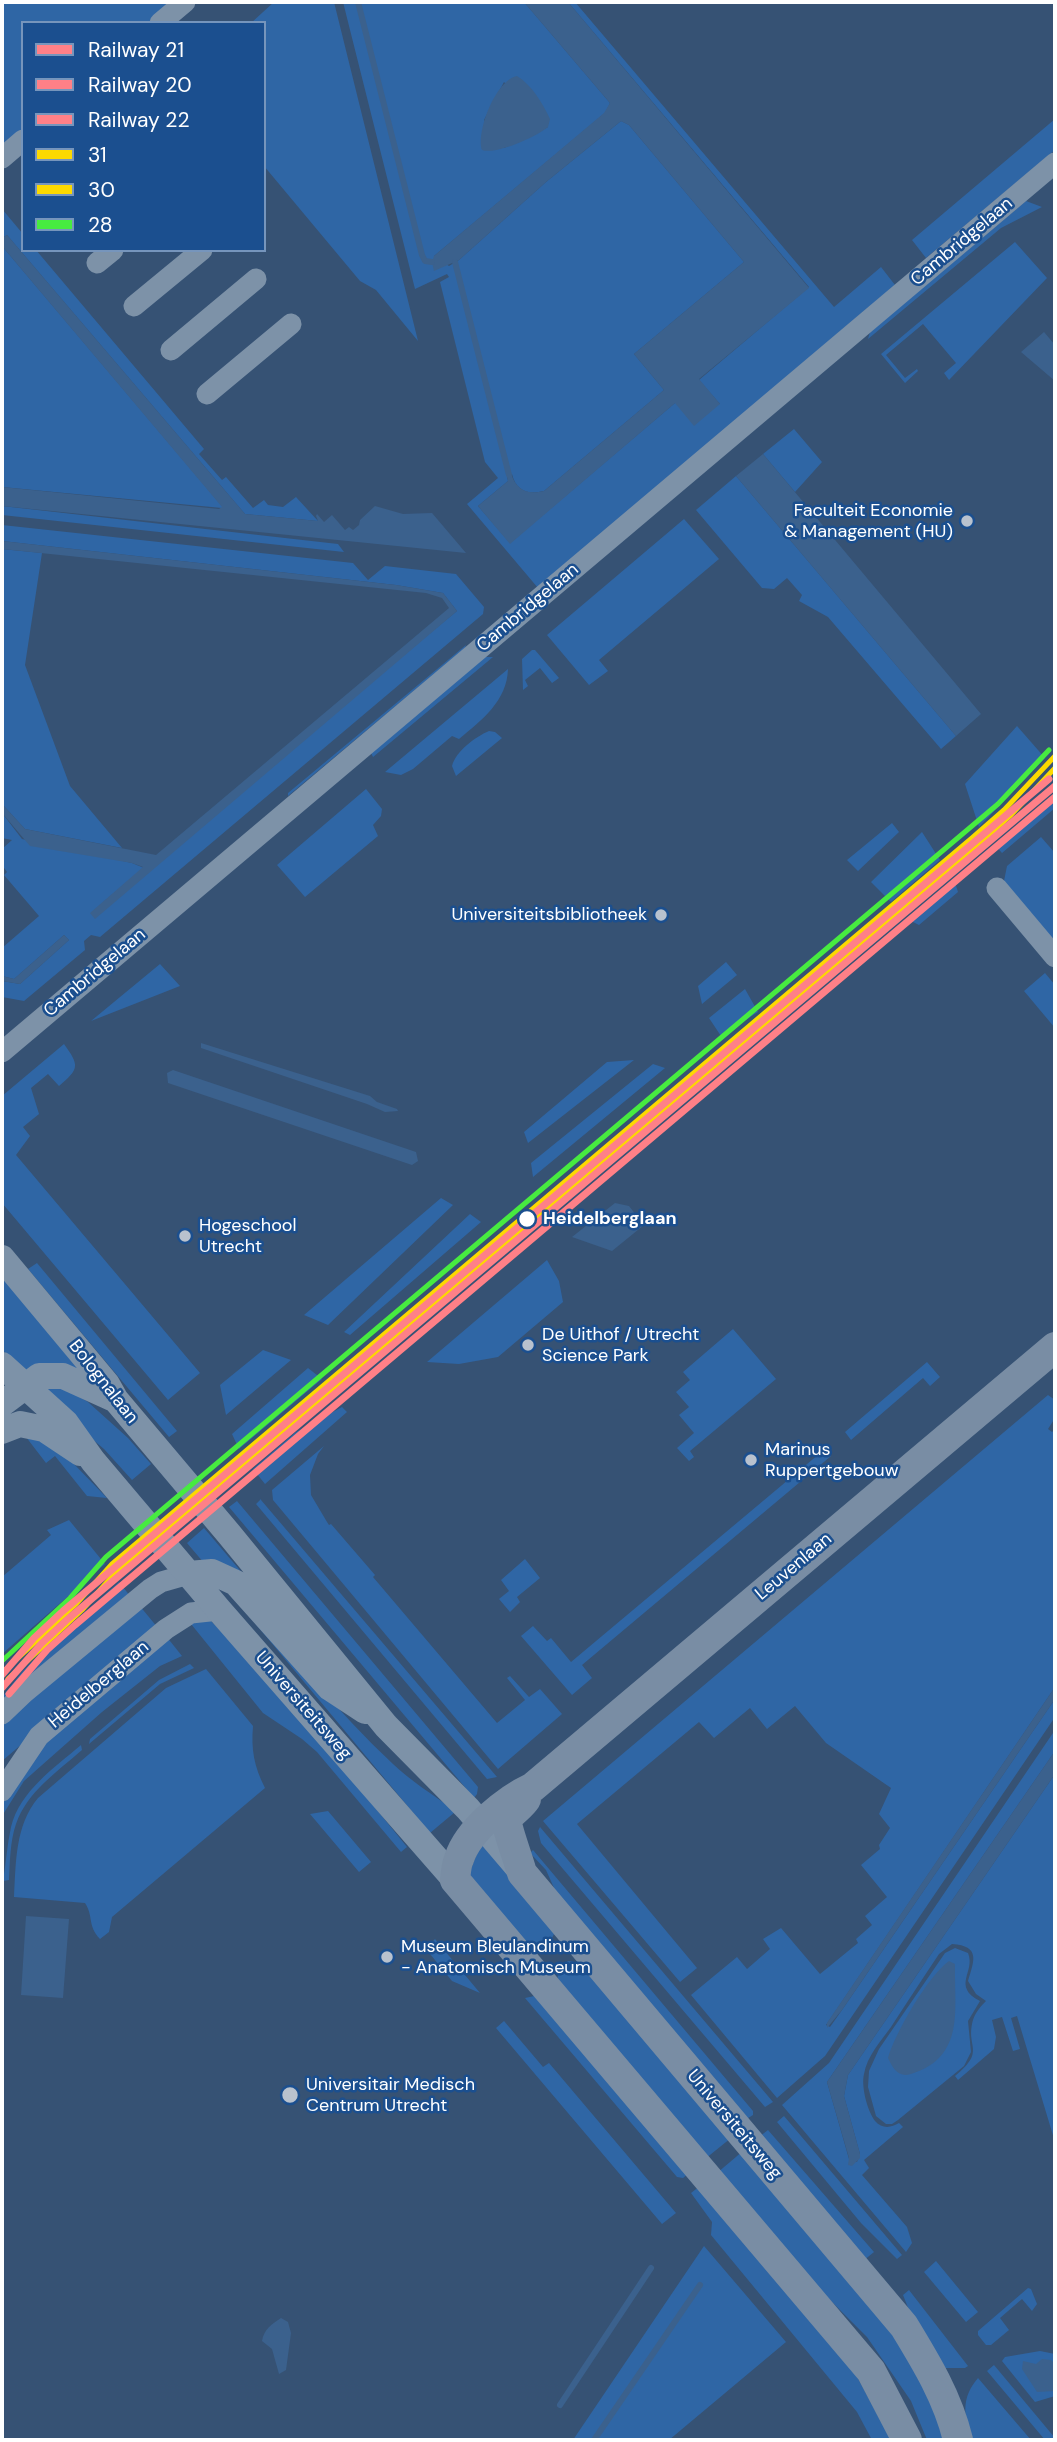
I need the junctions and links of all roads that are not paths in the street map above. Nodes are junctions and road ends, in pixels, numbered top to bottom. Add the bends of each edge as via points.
1 (185, 2) edge
2 (162, 21) edge
3 (21, 142) edge
4 (2, 158) edge
5 (1055, 163) edge
6 (200, 252) edge
7 (256, 279) dead end
8 (134, 306) dead end
9 (291, 324) dead end
10 (171, 350) dead end
11 (207, 394) dead end
12 (998, 888) dead end
13 (1055, 957) edge
14 (2, 1052) edge
15 (2, 1258) edge
16 (1055, 1347) edge
17 (2, 1365) edge
18 (9, 1391) edge
19 (116, 1400) junction
20 (2, 1431) edge
21 (93, 1461) junction
22 (205, 1506) joint
23 (189, 1574) junction
24 (219, 1610) junction
25 (2, 1714) edge
26 (386, 1726) junction
27 (533, 1787) junction
28 (2, 1791) edge
29 (482, 1825) junction
30 (522, 1873) junction
31 (455, 1880) junction
32 (907, 2440) edge
33 (958, 2440) edge

1 - 2 street
3 - 4 street
5 - 14 street, Cambridgelaan
6 - 8 street
7 - 10 street
9 - 11 street
12 - 13 street
15 - 19 street, Bolognalaan
16 - 27 main road, Leuvenlaan
17 - 18 street via 11,1371
18 - 19 street via 39,1376 63,1376
18 - 21 street via 66,1423
19 - 22 street, Bolognalaan
20 - 21 street via 20,1424 44,1429
21 - 23 street, Universiteitsweg
22 - 26 street, Universiteitsweg
23 - 24 street, Universiteitsweg
23 - 25 street via 150,1589
23 - 26 street via 212,1572 236,1583 330,1688
24 - 28 street, Heidelberglaan via 191,1613 166,1629 39,1736
24 - 31 street, Universiteitsweg
26 - 29 street, Universiteitsweg
27 - 29 main road, Leuvenlaan via 516,1795
27 - 30 main road, Leuvenlaan via 505,1828
29 - 30 street, Universiteitsweg
29 - 31 main road via 458,1860
30 - 33 main road, Universiteitsweg via 904,2326 935,2376
31 - 32 main road, Universiteitsweg via 871,2371

